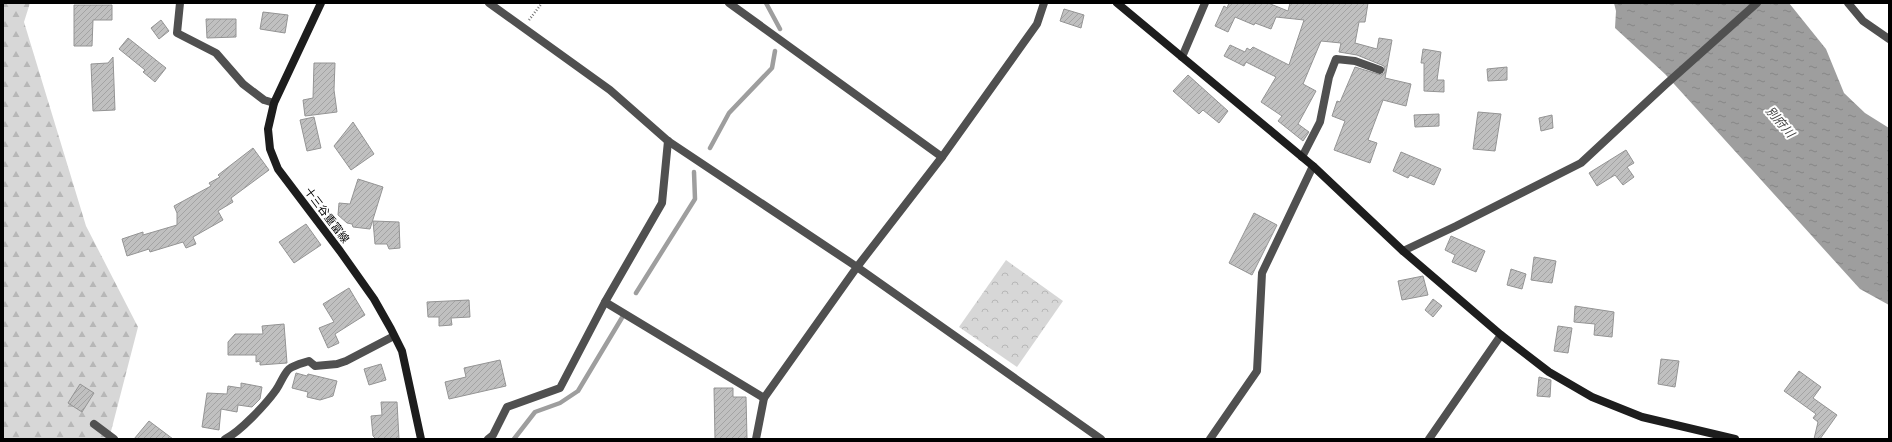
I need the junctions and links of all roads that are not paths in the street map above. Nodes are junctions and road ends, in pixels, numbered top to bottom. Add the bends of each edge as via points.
1 (180, 3) edge
2 (320, 3) edge
3 (489, 3) edge
4 (729, 3) edge
5 (1044, 3) edge
6 (1117, 3) edge
7 (1205, 3) edge
8 (1757, 3) edge
9 (1848, 3) edge
10 (1889, 39) edge
11 (1182, 57) junction
12 (1380, 70) dead end
13 (274, 103) junction
14 (668, 141) junction
15 (942, 157) junction
16 (1302, 157) junction
17 (1313, 166) junction
18 (1402, 251) junction
19 (857, 267) junction
20 (605, 302) junction
21 (1501, 335) junction
22 (394, 336) junction
23 (764, 398) junction
24 (94, 424) dead end
25 (114, 439) edge
26 (225, 439) edge
27 (421, 439) edge
28 (488, 439) edge
29 (756, 439) edge
30 (1101, 439) edge
31 (1210, 439) edge
32 (1429, 439) edge
33 (1735, 439) edge

1 - 13 street via 177,33 216,53 243,84 264,100
2 - 13 street, 十三谷重富線
3 - 14 street via 610,90
4 - 15 street
5 - 15 street via 1037,24
6 - 11 street
7 - 11 street
8 - 18 street via 1581,163
9 - 10 street via 1863,21
11 - 16 street
12 - 16 street via 1355,61 1336,59 1329,77 1320,122
13 - 22 street, 十三谷重富線 via 268,129 270,149 278,169 374,299
14 - 19 street
14 - 20 street via 662,202
15 - 19 street
16 - 17 street
17 - 18 street
17 - 31 street via 1262,273 1257,371
18 - 21 street
19 - 23 street
19 - 30 street
20 - 23 street
20 - 28 street via 560,388 507,407
21 - 32 street
21 - 33 street via 1549,372 1592,397 1642,417
22 - 26 street via 337,364 315,366 309,361 290,368 276,390 246,423
22 - 27 street, 十三谷重富線 via 402,351
23 - 29 street
24 - 25 street

